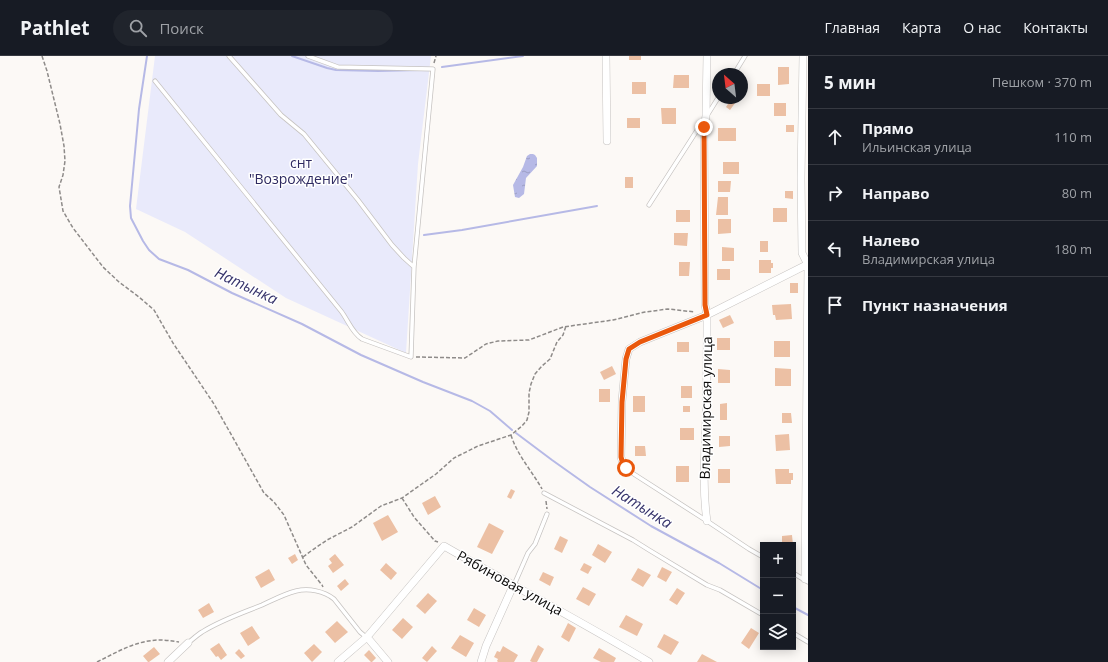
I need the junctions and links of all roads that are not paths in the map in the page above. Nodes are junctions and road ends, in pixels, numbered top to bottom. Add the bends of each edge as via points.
1 (229, 56) edge
2 (308, 56) edge
3 (606, 56) edge
4 (707, 56) edge
5 (745, 56) edge
6 (802, 56) edge
7 (738, 68) edge
8 (155, 81) dead end
9 (714, 104) edge
10 (706, 116) junction
11 (607, 141) dead end
12 (649, 205) dead end
13 (808, 264) edge
14 (414, 266) junction
15 (707, 315) junction
16 (626, 468) joint
17 (544, 493) road end
18 (547, 514) road end
19 (708, 521) junction
20 (760, 555) edge
21 (796, 575) edge
22 (806, 580) edge
23 (513, 586) junction
24 (761, 614) edge
25 (796, 635) edge
26 (367, 637) junction
27 (808, 642) edge
28 (188, 643) joint
29 (168, 662) edge
30 (338, 662) edge
31 (388, 662) edge
32 (481, 662) edge
33 (649, 662) edge

1 - 14 lane via 281,115 304,134 392,245
2 - 14 lane via 338,67 433,69
3 - 11 street
4 - 10 street, Владимирская улица
5 - 7 lane
6 - 13 street via 802,253
8 - 14 lane via 341,311 358,337 411,357
9 - 10 lane
10 - 12 lane
10 - 15 street, Владимирская улица via 704,127
13 - 15 street
13 - 22 street
15 - 16 street via 640,342 629,349 622,417 621,457
15 - 19 street, Владимирская улица via 704,481
16 - 19 lane
17 - 24 lane via 633,540 707,585
18 - 23 lane
19 - 20 lane
21 - 22 lane
23 - 26 street, Рябиновая улица via 444,546
23 - 32 street
23 - 33 street, Рябиновая улица via 569,615
25 - 27 lane
26 - 28 lane via 360,632 334,599 313,590 297,591 224,620 201,632
26 - 30 street, Рябиновая улица
26 - 31 street
28 - 29 street

